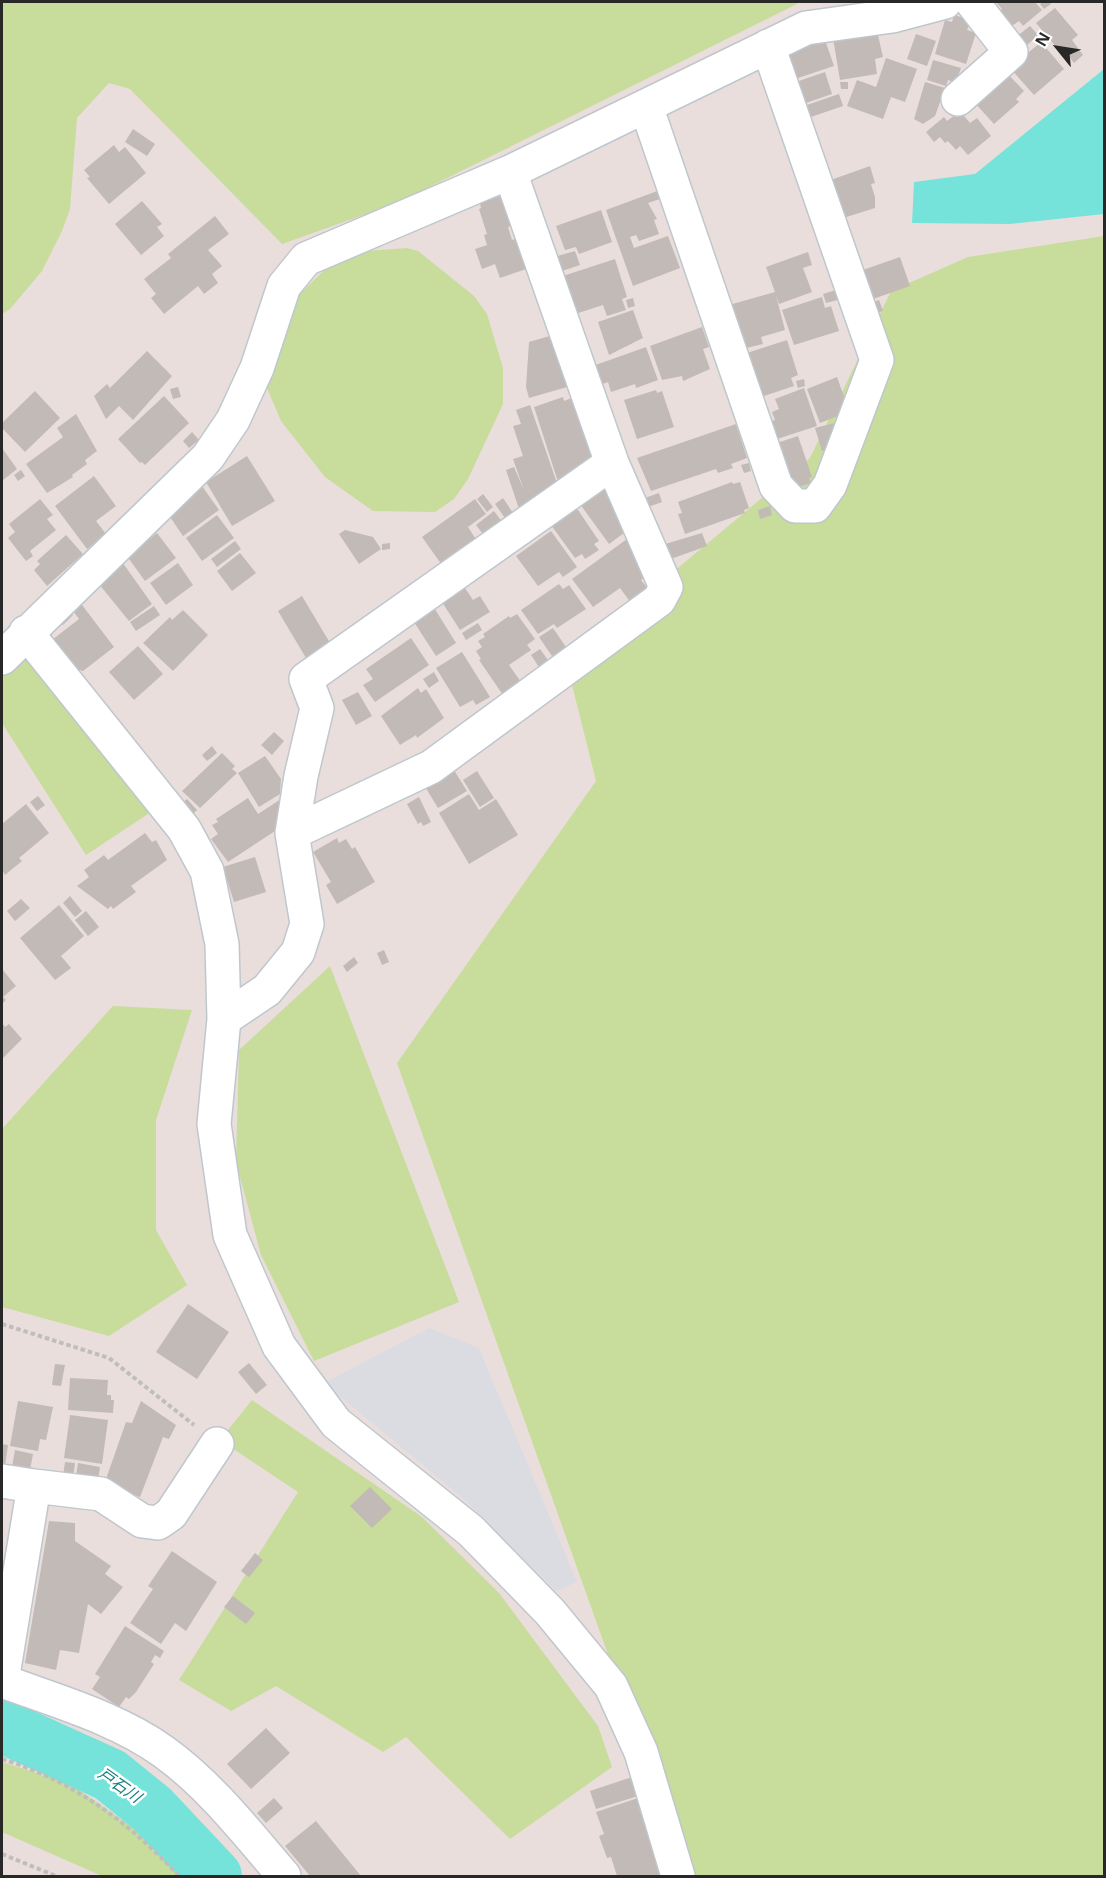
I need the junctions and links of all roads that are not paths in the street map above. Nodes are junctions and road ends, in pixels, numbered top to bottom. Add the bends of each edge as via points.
1 (945, 2) edge
2 (972, 2) edge
3 (768, 46) junction
4 (958, 99) dead end
5 (646, 106) junction
6 (510, 172) junction
7 (612, 463) junction
8 (26, 632) junction
9 (2, 658) edge
10 (292, 833) junction
11 (224, 1019) junction
12 (217, 1444) road end
13 (2, 1480) edge
14 (34, 1486) junction
15 (2, 1681) edge
16 (284, 1876) edge
17 (678, 1876) edge

1 - 3 street via 892,16 806,28
2 - 4 street via 1011,52
3 - 5 street
3 - 5 street via 877,360 830,485 815,506 795,506 777,486
5 - 6 street
6 - 7 street
6 - 8 street via 306,259 284,286 257,368 233,420 208,457
7 - 10 street via 306,679 317,708
7 - 10 street via 666,587 659,600 430,767
8 - 9 street
8 - 11 street via 184,829 207,871 222,944
10 - 11 street via 307,924 298,952 267,990
11 - 17 street via 214,1124 230,1235 279,1346 336,1423 471,1531 550,1612 611,1686 641,1752
12 - 14 street via 171,1514 158,1523 142,1521 101,1494
13 - 14 street
14 - 15 street
15 - 16 street via 106,1720 164,1751 215,1796

